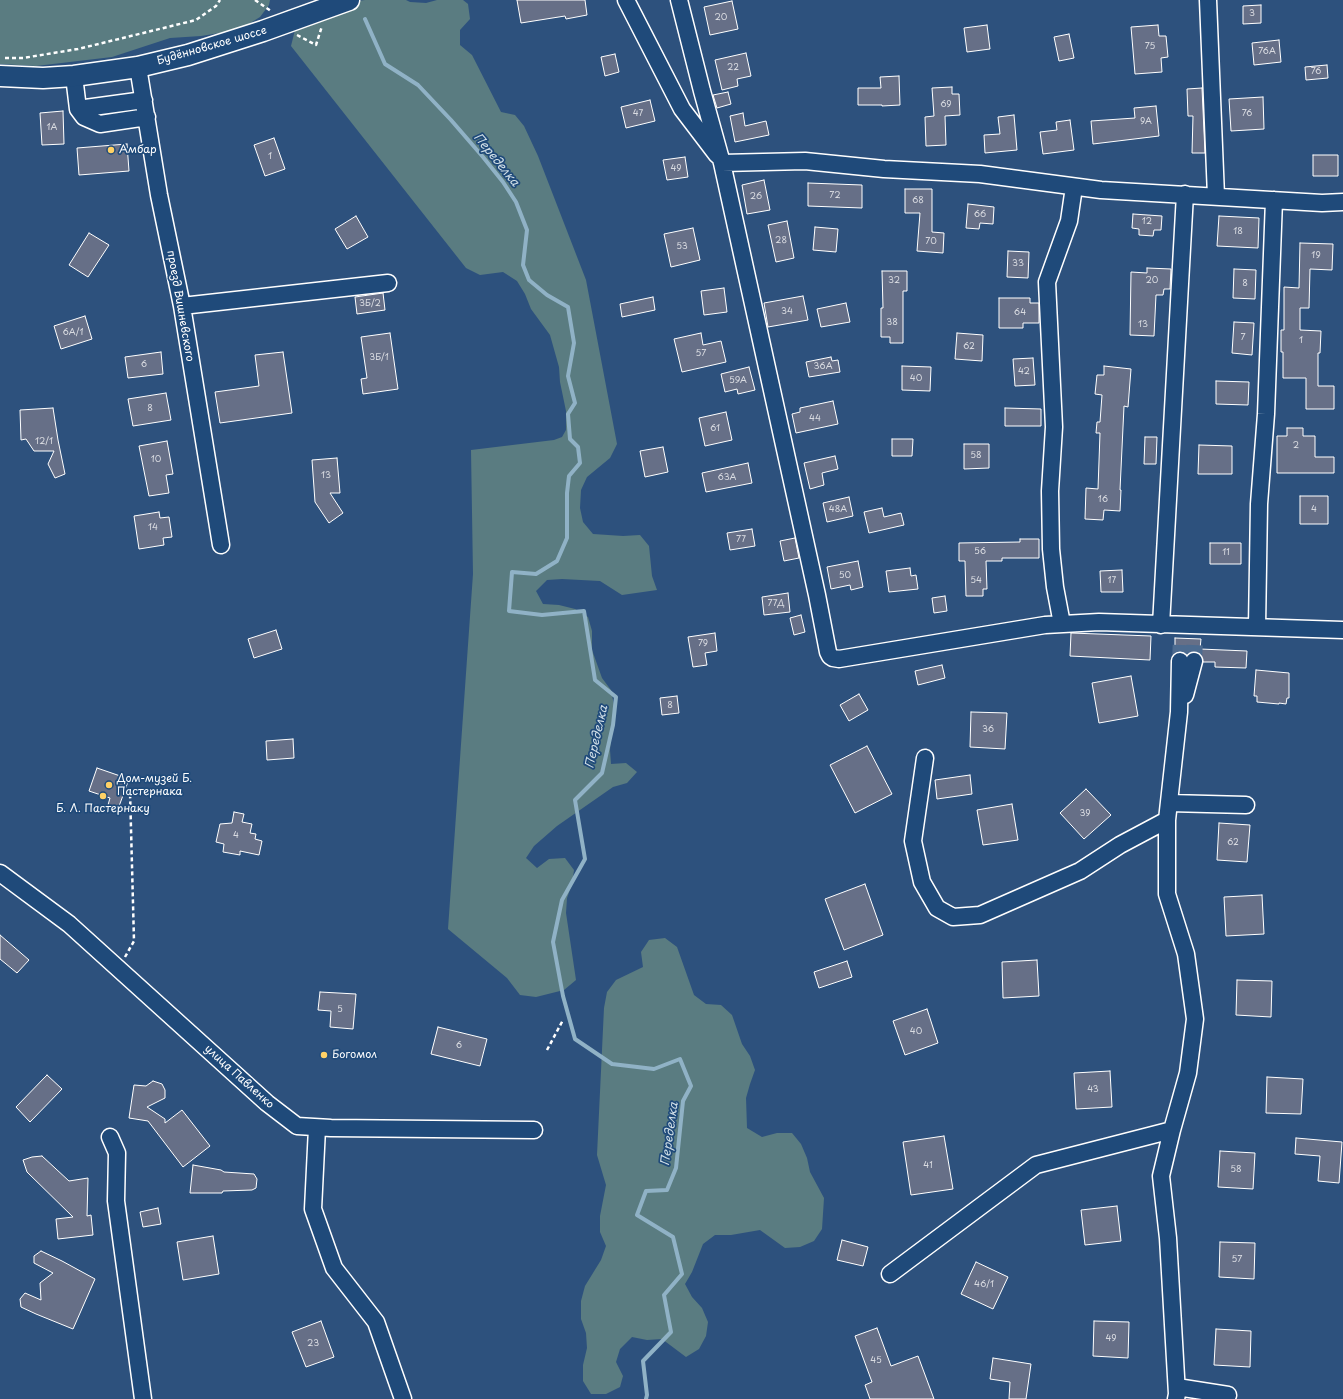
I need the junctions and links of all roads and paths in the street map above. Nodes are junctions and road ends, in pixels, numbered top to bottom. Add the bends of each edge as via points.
1 (220, 0) edge
2 (255, 0) edge
3 (349, 0) edge
4 (626, 0) edge
5 (679, 0) edge
6 (1208, 0) edge
7 (273, 12) dead end
8 (0, 59) edge
9 (138, 67) junction
10 (0, 76) edge
11 (74, 76) junction
12 (144, 100) junction
13 (78, 109) junction
14 (146, 117) junction
15 (722, 162) junction
16 (1074, 187) junction
17 (1185, 194) junction
18 (1216, 196) junction
19 (1274, 200) junction
20 (1343, 202) edge
21 (388, 284) dead end
22 (182, 306) junction
23 (221, 545) dead end
24 (1062, 624) junction
25 (1161, 625) junction
26 (1257, 627) junction
27 (1343, 630) edge
28 (1187, 661) tunnel mouth
29 (925, 758) dead end
30 (130, 791) dead end
31 (1169, 803) junction
32 (1246, 805) dead end
33 (1167, 820) junction
34 (0, 874) edge
35 (119, 968) junction
36 (562, 1020) dead end
37 (547, 1050) dead end
38 (318, 1128) junction
39 (534, 1130) dead end
40 (1172, 1130) junction
41 (110, 1137) dead end
42 (890, 1274) dead end
43 (1176, 1393) edge
44 (1228, 1395) dead end
45 (143, 1399) edge
46 (403, 1399) edge

1 - 8 path via 216,6 196,20 78,49
2 - 7 path
3 - 9 main road, Будённовское шоссе via 263,32
4 - 15 street via 682,108
5 - 15 street
6 - 18 street
9 - 11 main road, Будённовское шоссе
9 - 12 street, проезд Вишневского
10 - 11 main road, Будённовское шоссе
11 - 13 street
12 - 13 street
12 - 14 street, проезд Вишневского
13 - 14 street via 84,117 100,124
14 - 22 street, проезд Вишневского
15 - 16 street via 805,161 980,174
15 - 24 street via 830,656 839,659 1045,624
16 - 17 street
16 - 24 street via 1069,221 1047,282 1054,427 1050,491 1051,549
17 - 18 street
17 - 25 street
18 - 19 street
19 - 20 street
19 - 26 street
21 - 22 street
22 - 23 street, проезд Вишневского
24 - 25 street via 1099,622
25 - 26 street via 1188,632
26 - 27 street
28 - 31 street
29 - 33 street via 913,841 922,882 937,908 953,917 980,915 1073,874
30 - 35 path via 134,940
31 - 32 street
31 - 33 street
33 - 40 street via 1167,894 1186,954 1195,1019 1188,1073
34 - 35 street, улица Павленко via 69,924
35 - 38 street, улица Павленко via 267,1103 297,1126
36 - 37 path
38 - 39 street, улица Павленко
38 - 46 street via 313,1209 334,1268 376,1322
40 - 42 street via 1036,1165
40 - 43 street via 1161,1176 1168,1238
41 - 45 street via 117,1153 116,1201
43 - 44 street

